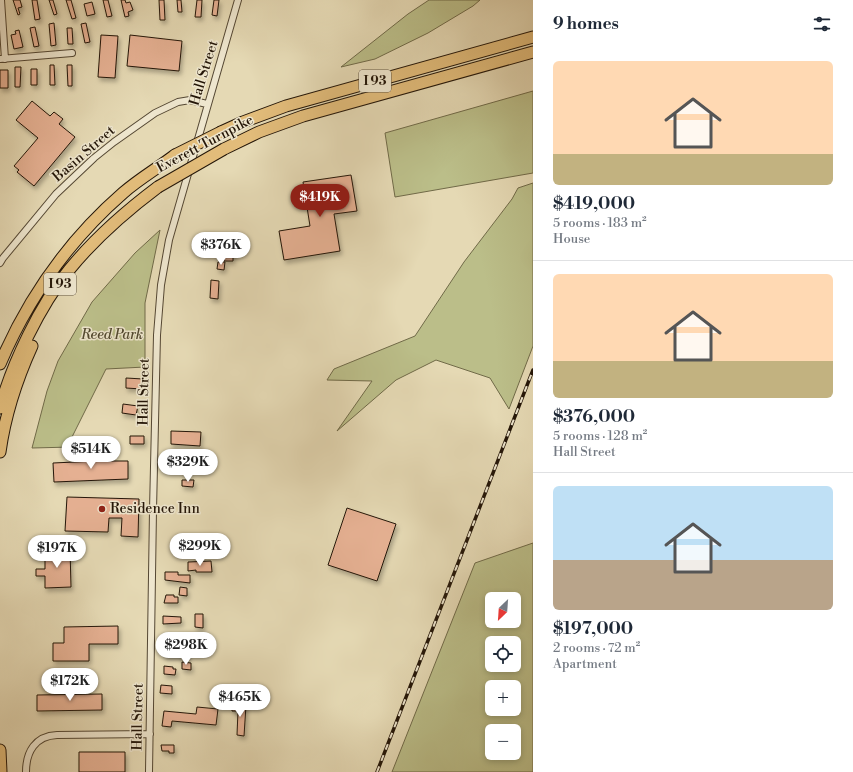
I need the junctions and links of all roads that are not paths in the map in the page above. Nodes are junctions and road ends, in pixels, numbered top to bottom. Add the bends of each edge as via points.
1 (1, 0) edge
2 (238, 0) edge
3 (533, 29) edge
4 (533, 37) edge
5 (533, 52) edge
6 (72, 53) dead end
7 (2, 59) edge
8 (431, 65) junction
9 (207, 104) junction
10 (1, 259) edge
11 (69, 270) junction
12 (0, 364) edge
13 (0, 408) edge
14 (0, 452) edge
15 (150, 734) junction
16 (0, 750) edge
17 (1, 772) edge
18 (26, 772) edge
19 (149, 772) edge

1 - 7 street
2 - 9 street, Hall Street
3 - 8 highway
4 - 8 highway, Everett Turnpike / I 93
5 - 11 highway, Everett Turnpike / I 93, bridge via 302,116 259,132 224,149 140,200 100,236
6 - 7 street
8 - 12 highway, Everett Turnpike / I 93, bridge via 286,106 220,132 175,156 119,196 91,223 61,258 35,295
9 - 10 street, Basin Street via 190,100 178,102 155,114 114,142 56,194
9 - 15 street, Hall Street via 169,240 161,285 157,335
11 - 13 highway, Everett Turnpike / I 93 via 32,329
11 - 14 highway via 20,375
15 - 18 street via 50,735 40,739 32,748 27,759
15 - 19 street, Hall Street
16 - 17 highway

